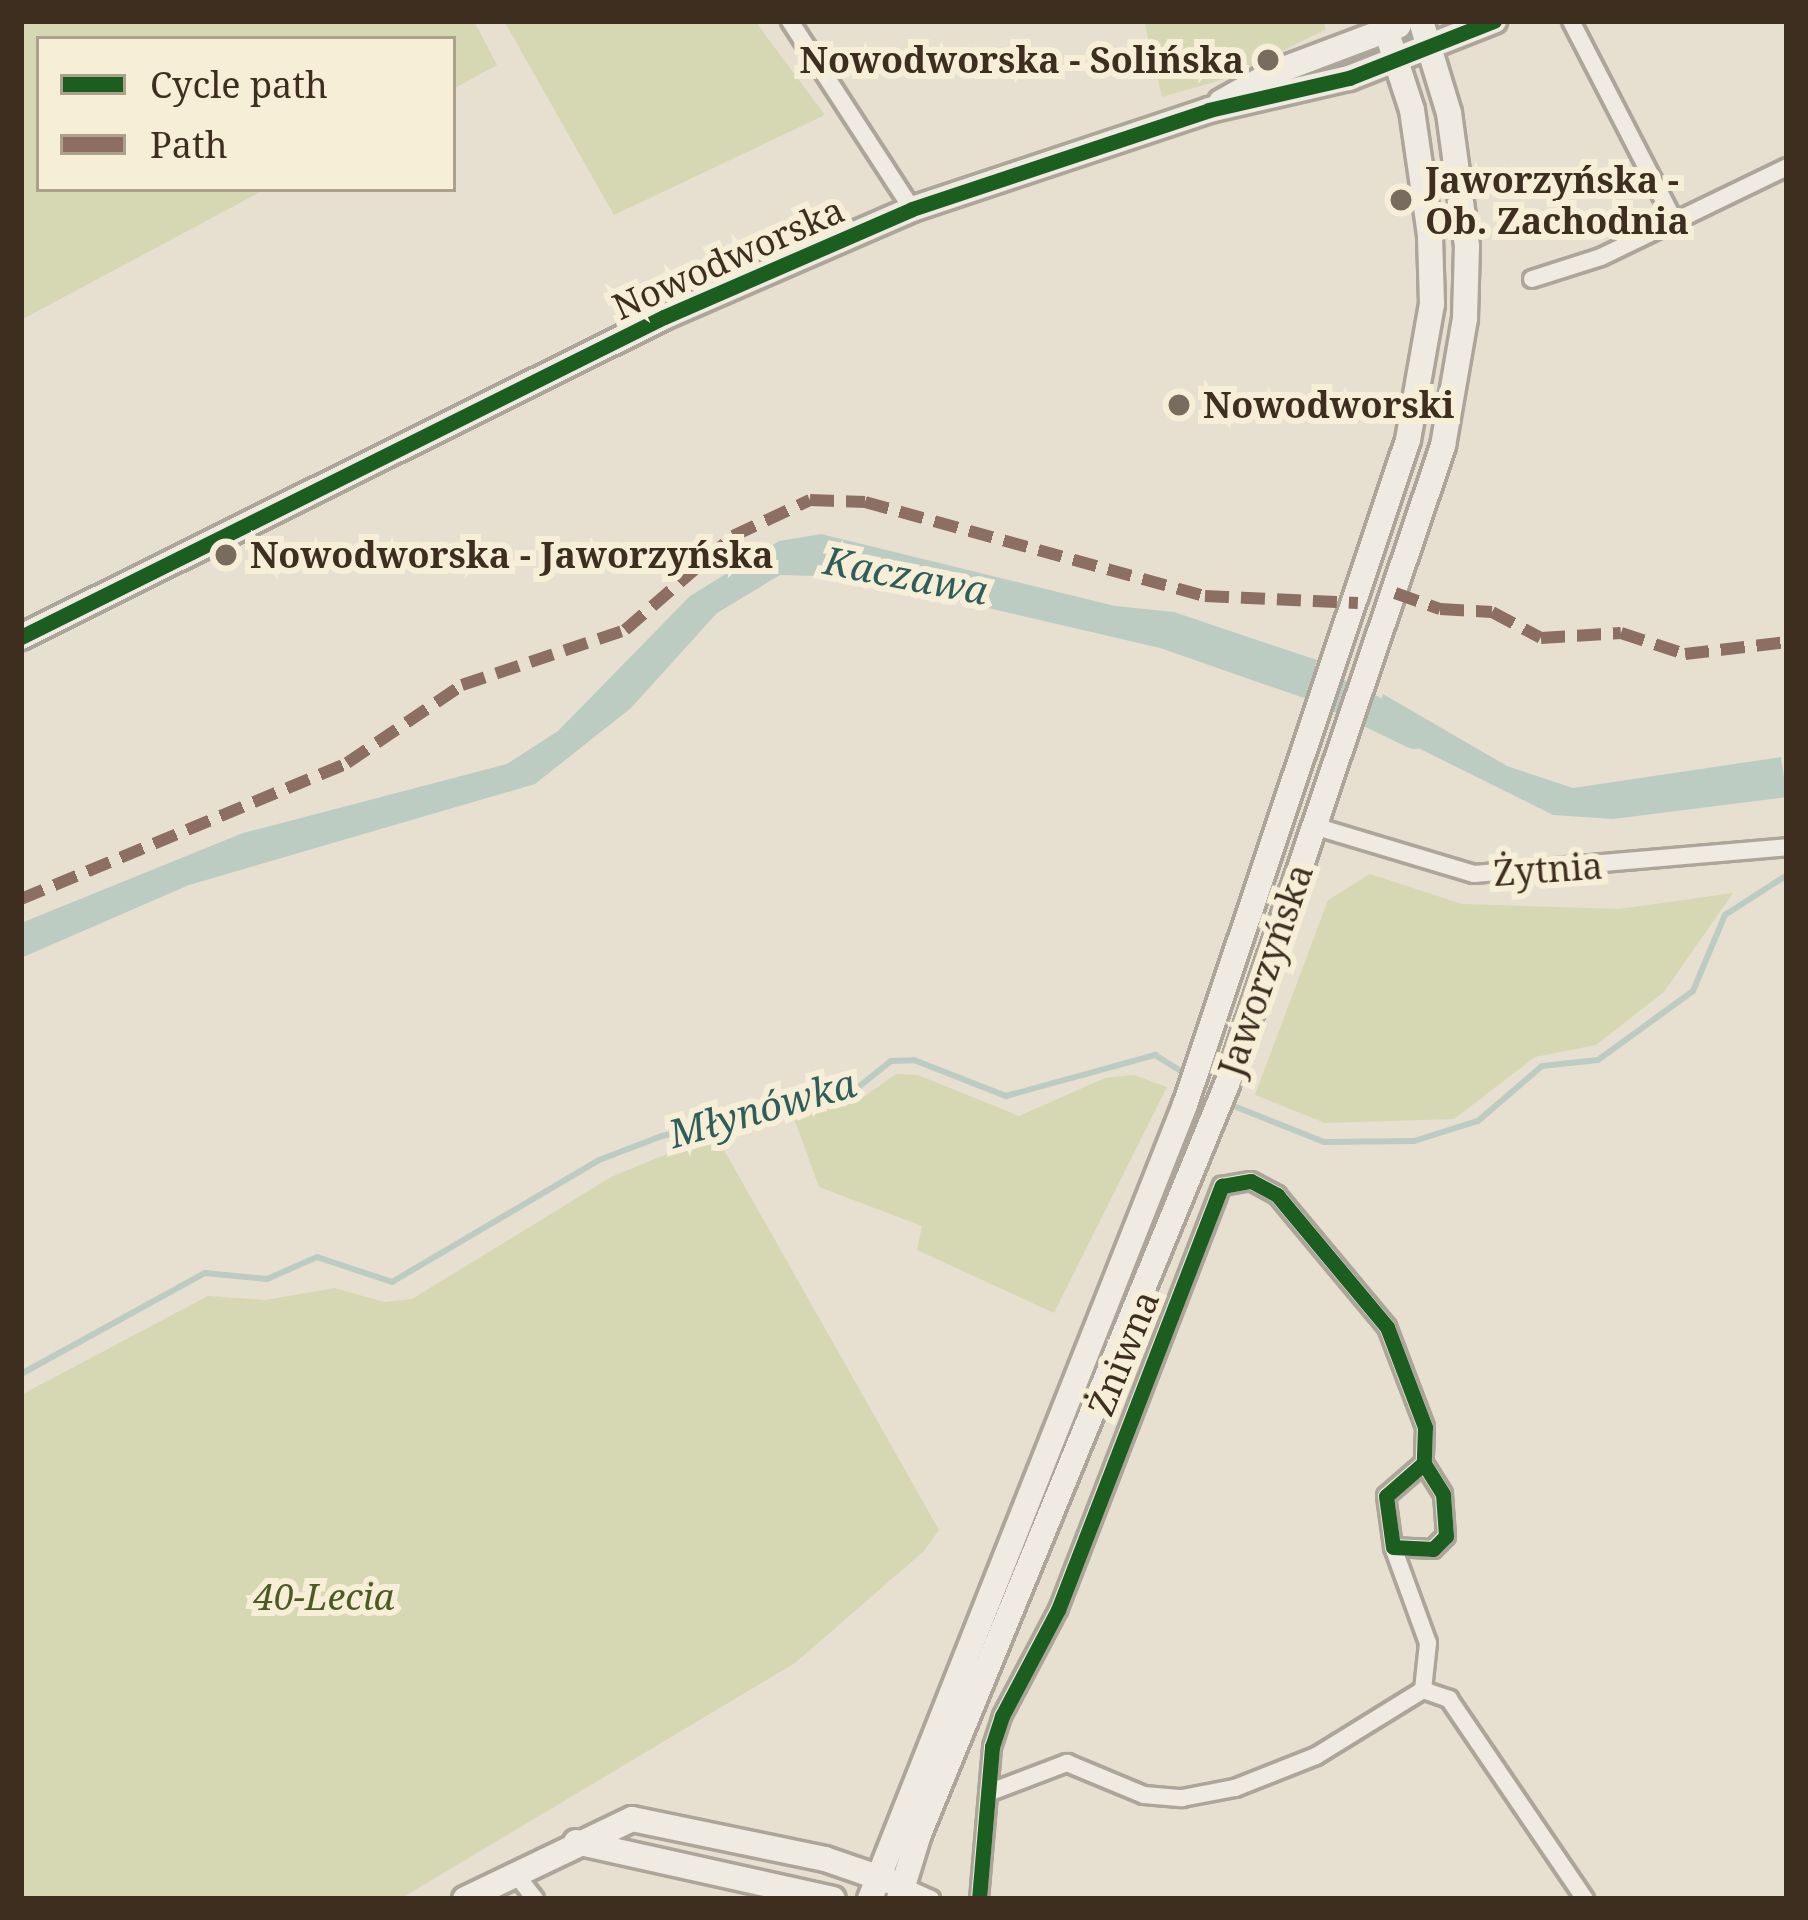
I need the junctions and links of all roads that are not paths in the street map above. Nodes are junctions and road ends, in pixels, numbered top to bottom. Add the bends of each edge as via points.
1 (790, 21) edge
2 (1417, 21) edge
3 (1494, 21) edge
4 (1571, 21) edge
5 (1385, 25) edge
6 (1432, 51) junction
7 (1398, 61) junction
8 (1209, 110) junction
9 (1787, 167) edge
10 (912, 209) junction
11 (1672, 217) junction
12 (1532, 279) dead end
13 (21, 637) edge
14 (1314, 826) junction
15 (1787, 848) edge
16 (1424, 1463) junction
17 (1393, 1547) junction
18 (1423, 1690) junction
19 (988, 1793) junction
20 (573, 1842) junction
21 (514, 1872) junction
22 (873, 1887) edge
23 (901, 1893) edge
24 (465, 1899) edge
25 (535, 1899) edge
26 (833, 1899) edge
27 (932, 1899) edge
28 (980, 1899) edge
29 (1585, 1899) edge

1 - 10 street
2 - 5 main road, Nowodworska
2 - 6 main road, Jaworzyńska
3 - 6 main road, Nowodworska
4 - 11 street
5 - 7 main road, Jaworzyńska
5 - 8 main road, Nowodworska
6 - 7 main road, Nowodworska
6 - 14 main road, Jaworzyńska via 1461,179 1466,319 1443,446
7 - 8 main road, Nowodworska
7 - 22 main road, Jaworzyńska via 1423,164 1432,304 1408,440 1185,1105
8 - 10 main road, Nowodworska
9 - 11 street
10 - 13 main road, Nowodworska via 664,317
11 - 12 street via 1601,257
14 - 15 street, Żytnia via 1474,874
14 - 23 main road, Jaworzyńska via 1227,1084
16 - 17 street via 1386,1496
16 - 17 street, Żniwna via 1443,1494 1446,1536 1432,1549
16 - 19 street, Żniwna via 1425,1427 1387,1327 1277,1195 1251,1181 1222,1186 1058,1610 1002,1716
17 - 18 street via 1428,1643
18 - 19 street via 1316,1756 1235,1788 1144,1795 1067,1762
18 - 29 street via 1449,1699
19 - 28 street, Żniwna
20 - 21 main road
20 - 22 main road via 615,1822 653,1820
20 - 26 main road
21 - 24 main road
21 - 25 street
22 - 23 main road
23 - 27 street

